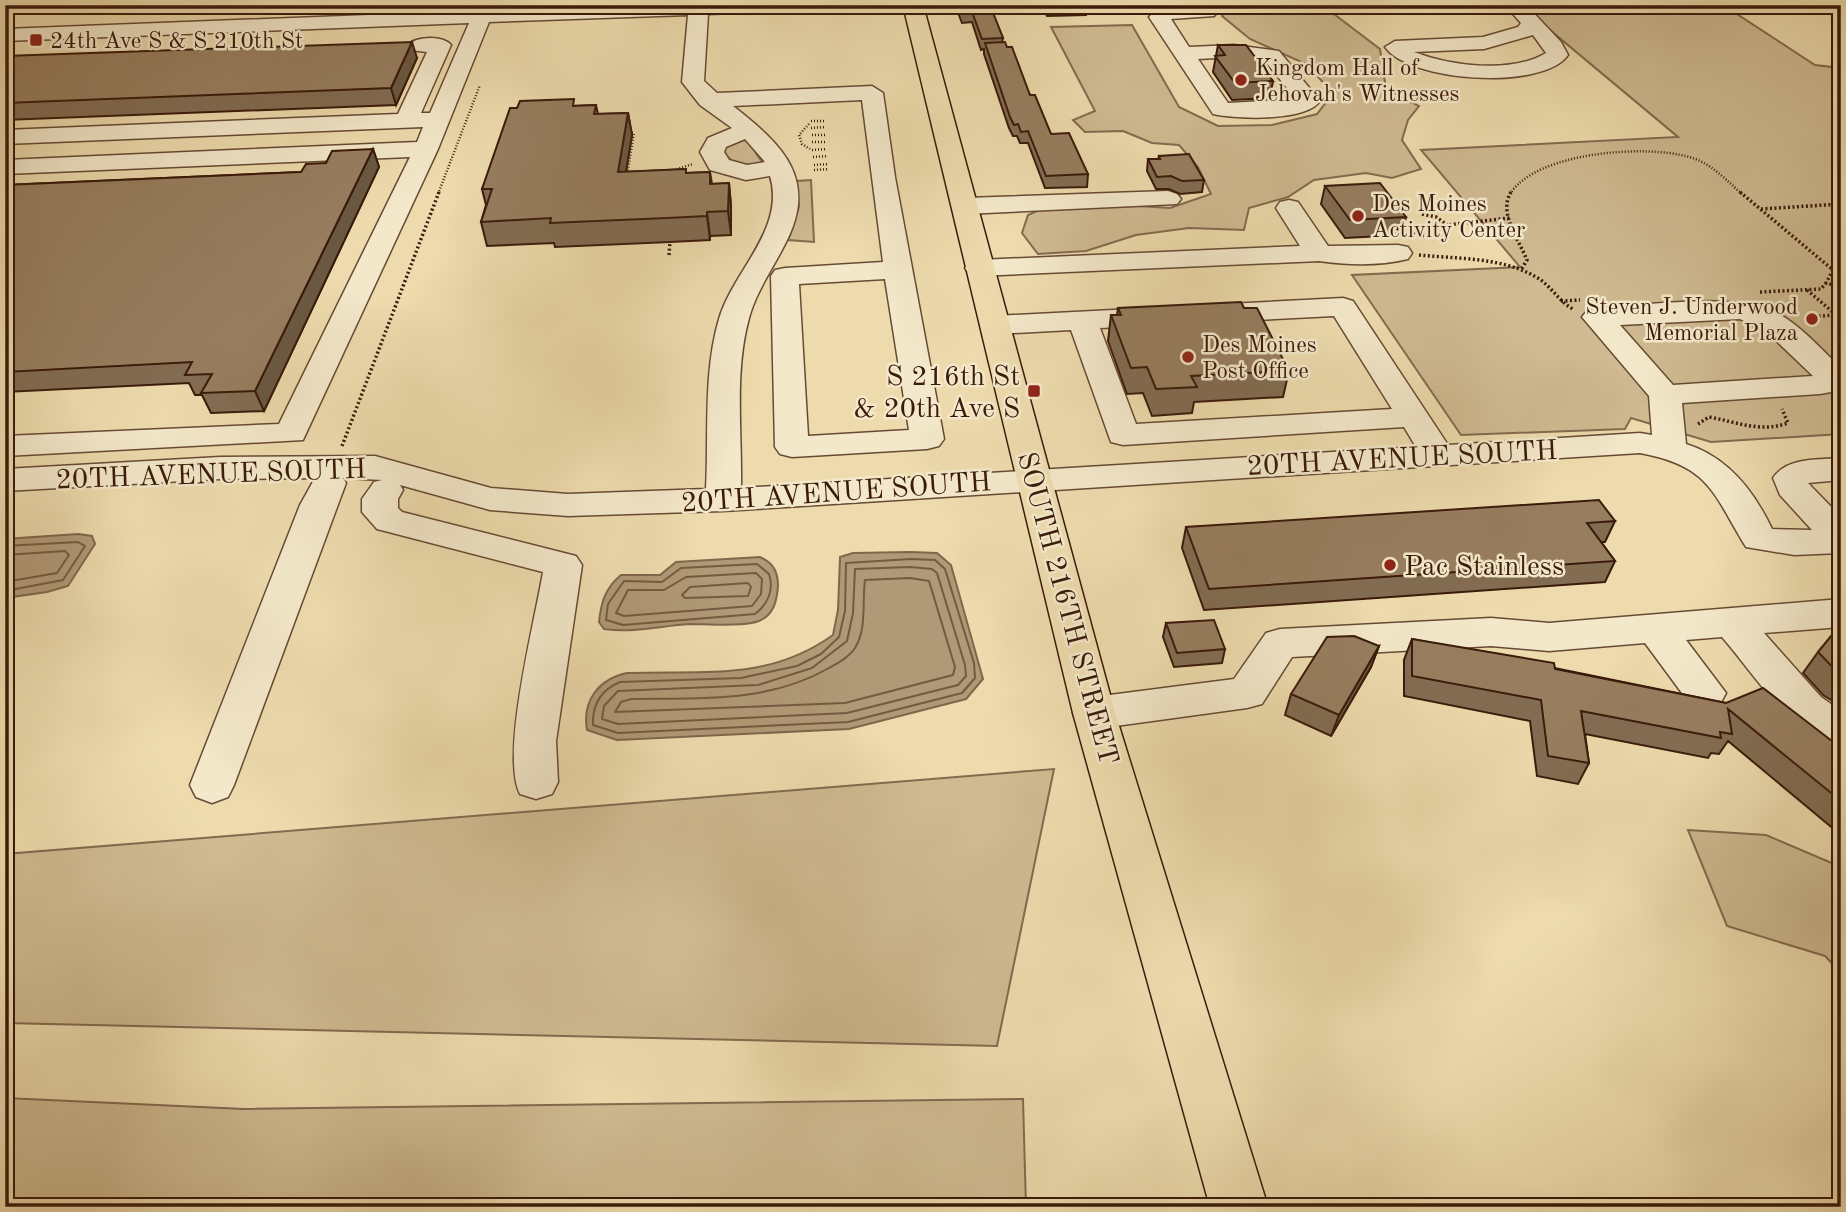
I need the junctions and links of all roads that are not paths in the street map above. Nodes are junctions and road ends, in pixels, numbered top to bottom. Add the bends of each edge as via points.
1 (325, 5) edge
2 (789, 5) edge
3 (913, 5) edge
4 (1515, 5) edge
5 (770, 6) edge
6 (1205, 7) edge
7 (698, 9) junction
8 (137, 11) dead end
9 (389, 13) edge
10 (84, 15) dead end
11 (481, 18) junction
12 (1531, 22) junction
13 (66, 33) junction
14 (5, 35) edge
15 (400, 47) edge
16 (1234, 51) junction
17 (1183, 54) junction
18 (708, 100) junction
19 (438, 120) junction
20 (406, 121) junction
21 (749, 129) junction
22 (5, 137) edge
23 (426, 149) junction
24 (5, 167) edge
25 (780, 167) junction
26 (1168, 199) dead end
27 (965, 206) junction
28 (1289, 208) dead end
29 (1402, 242) road end
30 (1319, 253) junction
31 (979, 268) junction
32 (898, 270) junction
33 (1083, 321) junction
34 (995, 325) junction
35 (1665, 395) junction
36 (1414, 417) junction
37 (1149, 433) junction
38 (237, 435) junction
39 (1683, 439) junction
40 (5, 446) edge
41 (1438, 455) junction
42 (220, 468) junction
43 (334, 469) road end
44 (1841, 469) edge
45 (1163, 471) junction
46 (1035, 479) junction
47 (5, 480) edge
48 (386, 490) dead end
49 (723, 500) junction
50 (1841, 540) edge
51 (1841, 613) edge
52 (1732, 622) junction
53 (1657, 631) junction
54 (1704, 693) dead end
55 (1094, 713) junction
56 (1841, 733) edge
57 (536, 782) dead end
58 (212, 785) dead end
59 (1239, 1207) edge

1 - 8 street
2 - 5 street
3 - 27 main road, SOUTH 216TH STREET
4 - 12 street
5 - 7 street
6 - 16 street
6 - 17 street via 1159,17
7 - 11 street
7 - 18 street via 693,82
9 - 11 street
9 - 13 street
10 - 13 street
11 - 19 street
12 - 12 street via 1557,55 1549,63 1529,68 1443,68 1405,58 1395,47 1484,43 1527,31
13 - 14 street
15 - 20 street via 441,45
16 - 17 street
16 - 17 street via 1272,55 1309,101 1304,106 1221,109
18 - 21 street
18 - 32 street via 872,93
19 - 20 street
19 - 23 street
20 - 22 street
21 - 25 street
21 - 25 street via 716,143 712,152 719,165 746,173
23 - 24 street
23 - 38 street via 291,433
25 - 49 street via 788,209 734,318
26 - 27 street
27 - 31 main road, SOUTH 216TH STREET
28 - 30 street
29 - 30 street via 1340,256
30 - 31 street
31 - 34 main road, SOUTH 216TH STREET
32 - 32 street via 785,275 792,447 927,439
33 - 34 street
33 - 36 street via 1343,307
33 - 37 street via 1123,435
34 - 46 main road, SOUTH 216TH STREET
35 - 35 street via 1597,317 1742,310 1759,314 1772,320 1829,374 1820,385
35 - 39 street
36 - 37 street via 1358,421 1338,435 1226,442 1207,430
36 - 41 street
37 - 45 street
38 - 40 street
38 - 42 street
39 - 41 street, 20TH AVENUE SOUTH
39 - 50 street via 1726,483 1748,513 1759,539 1794,544
41 - 45 street, 20TH AVENUE SOUTH
42 - 47 street, 20TH AVENUE SOUTH
42 - 49 street, 20TH AVENUE SOUTH via 376,467 490,499 568,505
43 - 58 street
44 - 50 street via 1805,471 1790,478 1792,487
45 - 46 street, 20TH AVENUE SOUTH
46 - 49 street, 20TH AVENUE SOUTH
46 - 55 main road, SOUTH 216TH STREET
48 - 57 street via 380,512 390,521 563,565 535,741
51 - 52 street
52 - 53 street
52 - 56 street via 1806,708
53 - 54 street
53 - 55 street via 1549,637 1491,632 1280,643 1247,694
55 - 59 main road, SOUTH 216TH STREET

